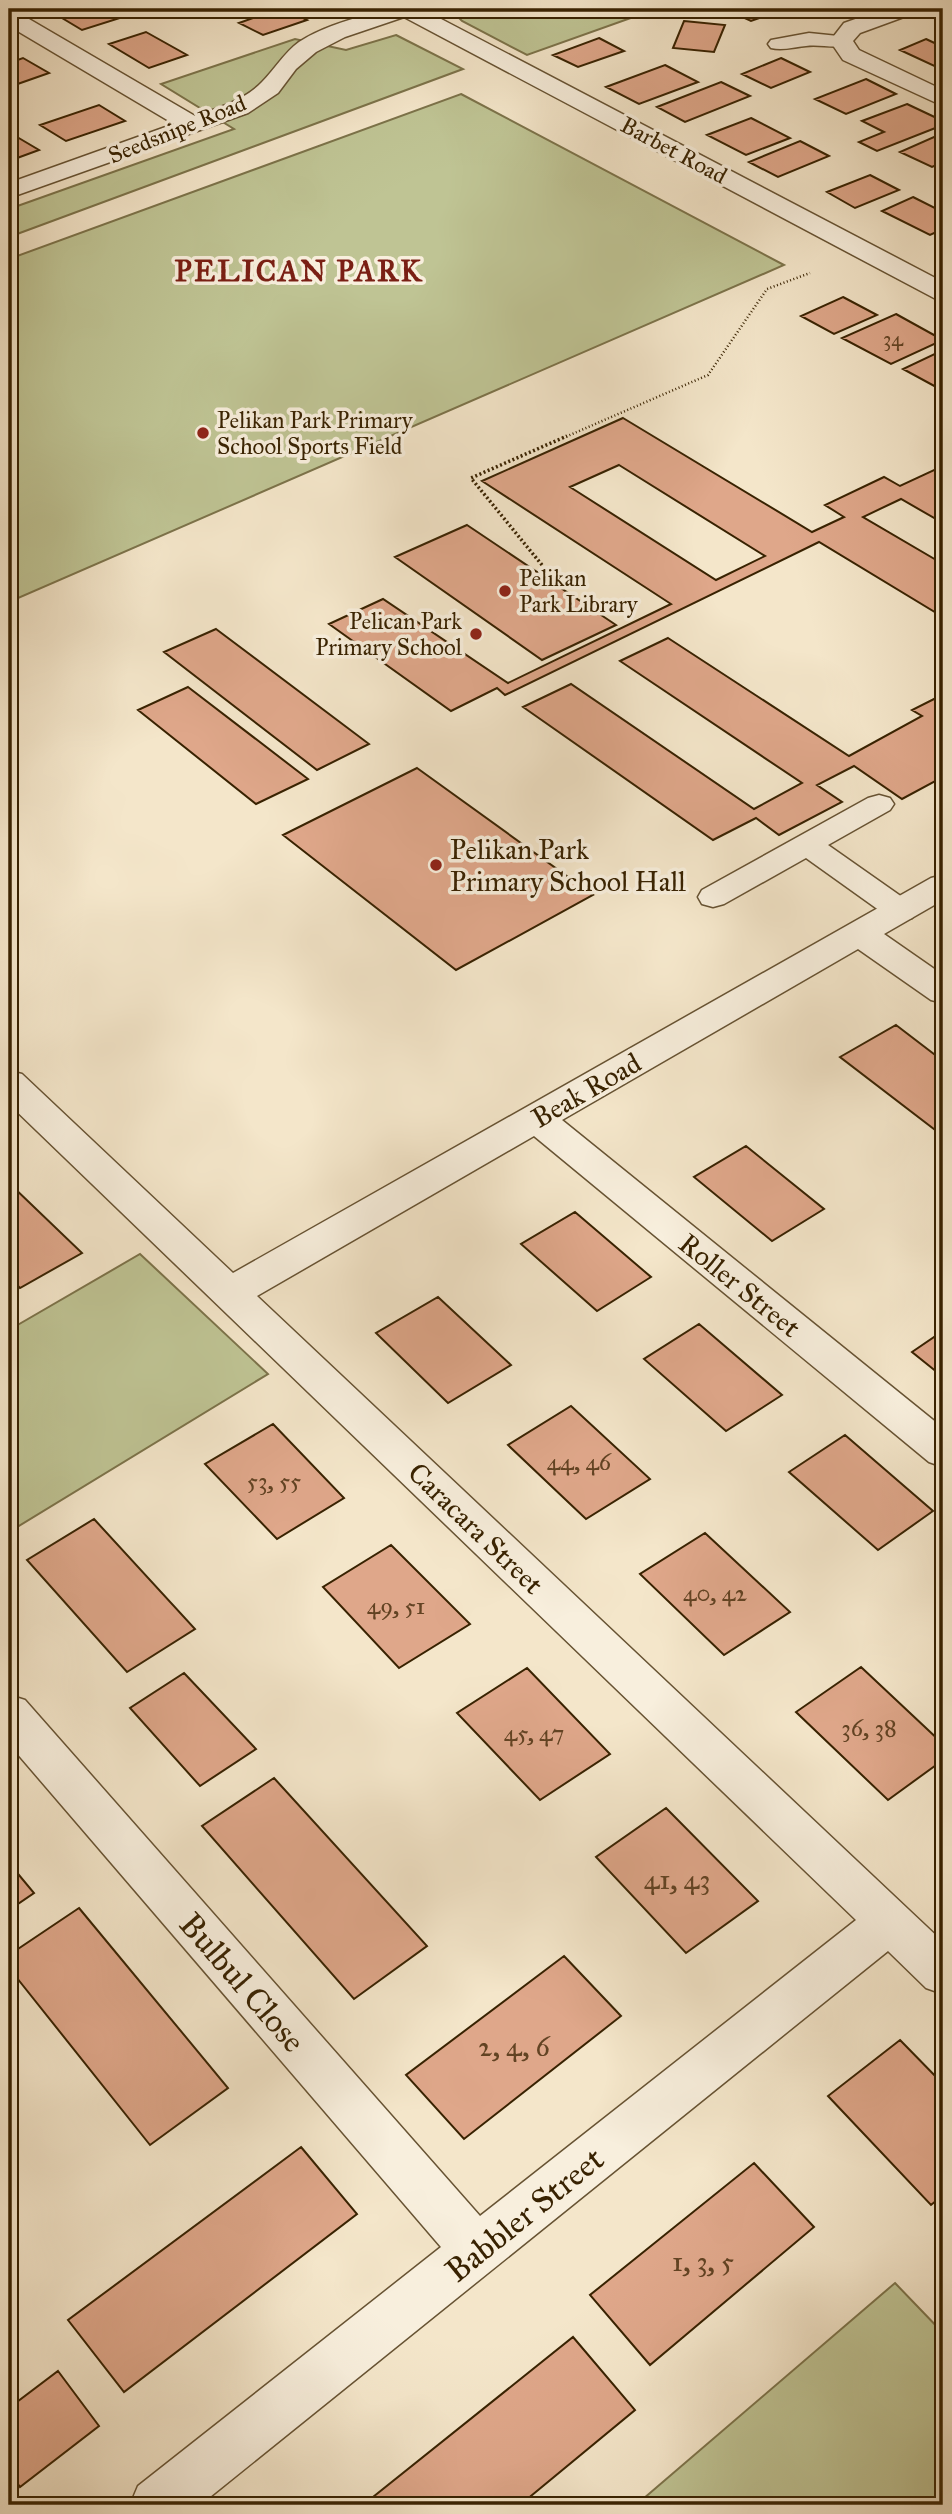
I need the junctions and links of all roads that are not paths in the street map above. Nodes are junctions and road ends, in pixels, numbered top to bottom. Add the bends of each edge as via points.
1 (406, 9) edge
2 (904, 9) edge
3 (9, 17) edge
4 (39, 35) junction
5 (841, 41) junction
6 (778, 44) dead end
7 (9, 45) edge
8 (943, 99) edge
9 (195, 126) junction
10 (9, 191) edge
11 (943, 292) edge
12 (879, 804) dead end
13 (807, 844) junction
14 (943, 886) edge
15 (713, 897) dead end
16 (901, 911) junction
17 (860, 934) junction
18 (943, 992) edge
19 (9, 1083) edge
20 (536, 1118) junction
21 (230, 1293) junction
22 (943, 1451) edge
23 (9, 1713) edge
24 (889, 1922) junction
25 (943, 1973) edge
26 (478, 2251) junction
27 (157, 2505) edge

1 - 9 street, Seedsnipe Road via 337,32 308,47 270,88 240,108
1 - 11 street, Barbet Road
2 - 5 street via 852,28
3 - 4 street
4 - 7 street
4 - 9 street
5 - 6 lane via 809,39
5 - 8 street via 851,55
9 - 10 street, Seedsnipe Road
12 - 13 lane
13 - 15 lane
13 - 16 lane
14 - 16 street, Beak Road
16 - 17 street, Beak Road
17 - 18 street
17 - 20 street, Beak Road
19 - 21 street, Caracara Street
20 - 21 street, Beak Road
20 - 22 street, Roller Street
21 - 24 street, Caracara Street
23 - 26 street, Bulbul Close
24 - 25 street, Caracara Street
24 - 26 street, Babbler Street
26 - 27 street, Babbler Street

